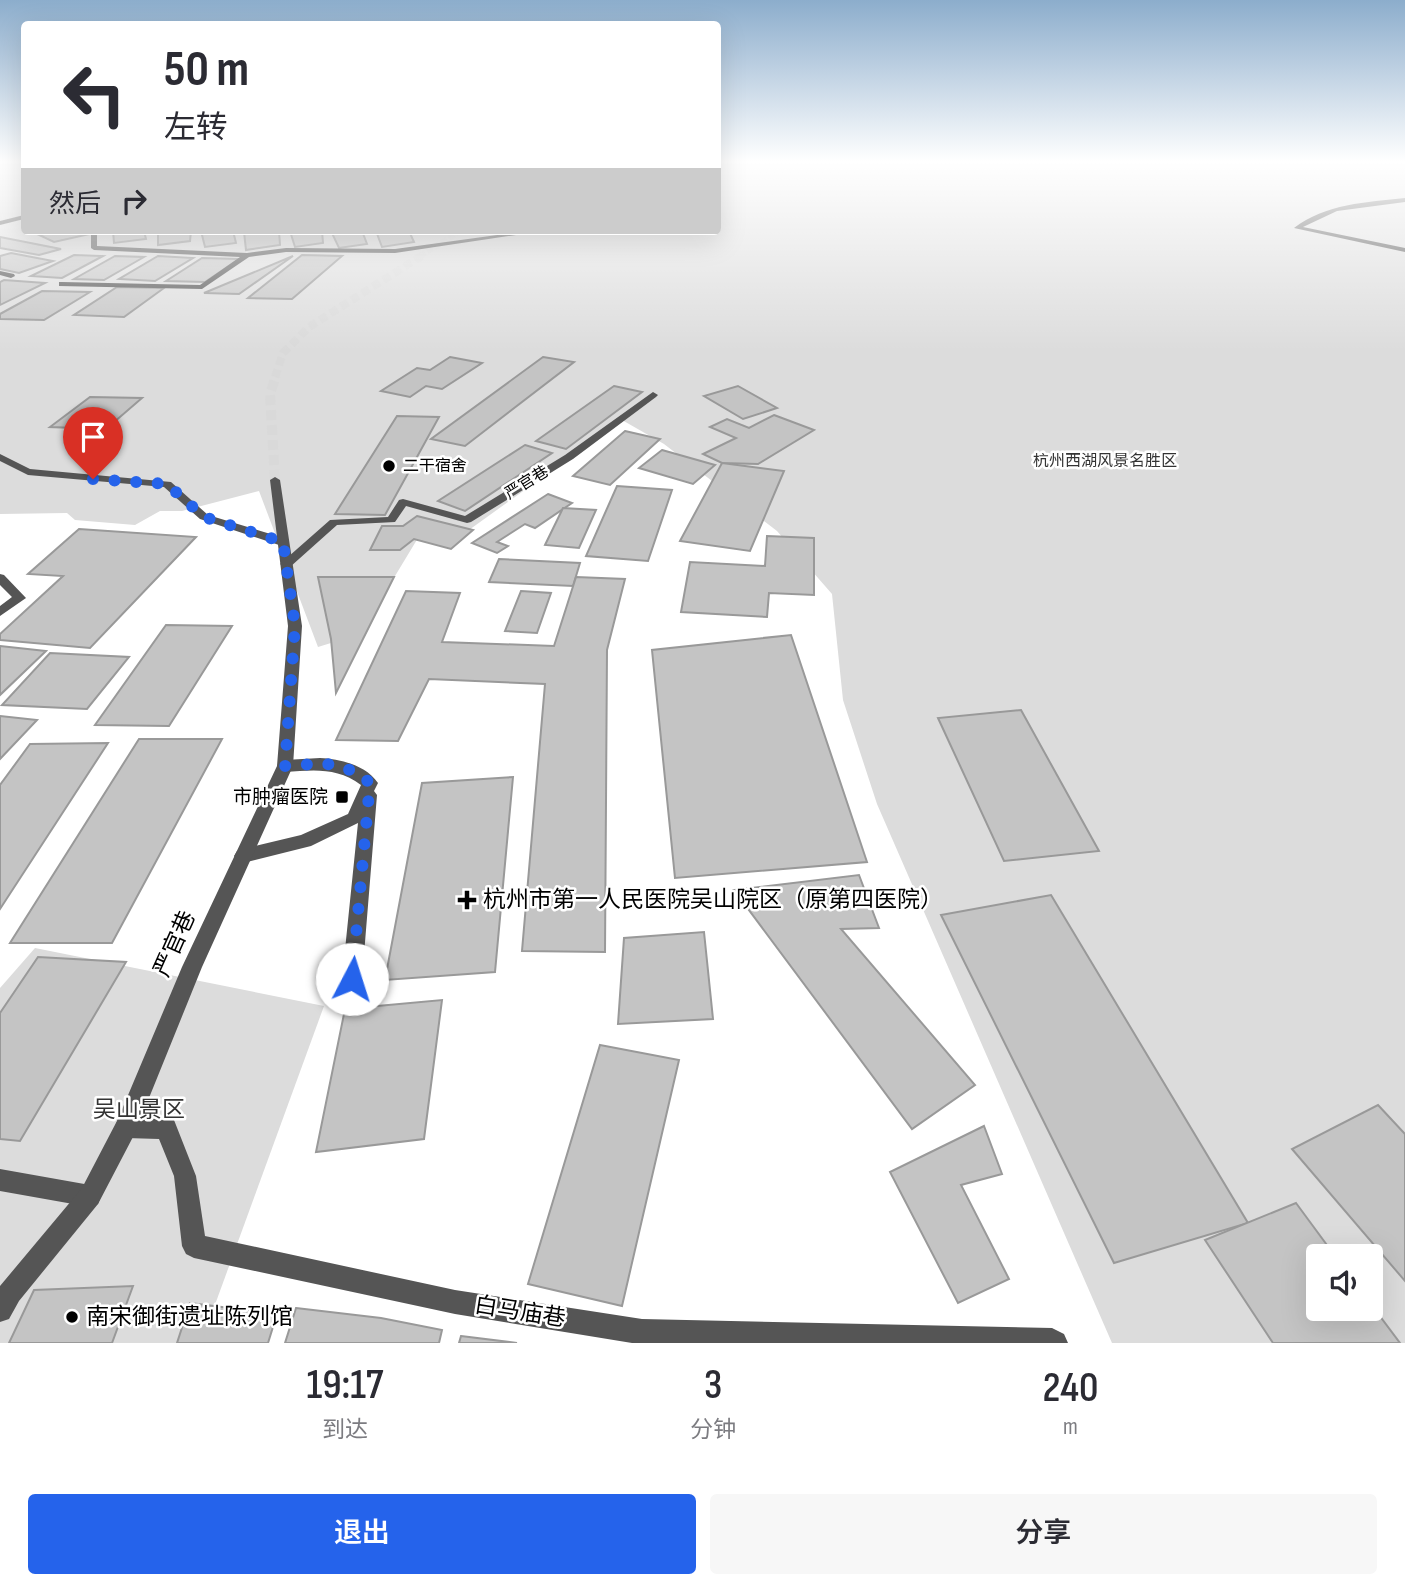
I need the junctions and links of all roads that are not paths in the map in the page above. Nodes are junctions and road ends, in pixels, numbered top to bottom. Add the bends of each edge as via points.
1 (1300, 226) edge
2 (94, 235) edge
3 (511, 235) edge
4 (1405, 250) edge
5 (247, 255) junction
6 (0, 273) edge
7 (11, 276) dead end
8 (62, 284) dead end
9 (653, 395) dead end
10 (0, 457) edge
11 (275, 480) tunnel mouth
12 (283, 542) junction
13 (286, 564) junction
14 (0, 578) edge
15 (0, 612) edge
16 (285, 766) junction
17 (370, 783) junction
18 (243, 856) junction
19 (352, 979) dead end
20 (127, 1127) junction
21 (0, 1180) edge
22 (90, 1196) junction
23 (0, 1310) edge
24 (1055, 1343) edge

1 - 4 street via 1297,228
2 - 5 street via 94,248
3 - 5 street via 395,251 286,250
5 - 8 street via 202,286
6 - 7 street
9 - 13 street, 严官巷 via 569,457 467,520 403,502 391,520 334,522
10 - 12 street via 28,472 167,484 204,517
11 - 12 street, 严官巷
12 - 13 street, 严官巷
13 - 16 street, 严官巷 via 295,626
14 - 15 street via 20,598
16 - 17 street via 334,764 353,769
16 - 18 street, 严官巷
17 - 18 street via 354,818 305,841
17 - 19 street
18 - 20 street, 严官巷
20 - 22 street, 严官巷
20 - 24 street, 白马庙巷 via 166,1128 185,1176 194,1246 455,1302 642,1332
21 - 22 street
22 - 23 street, 严官巷

